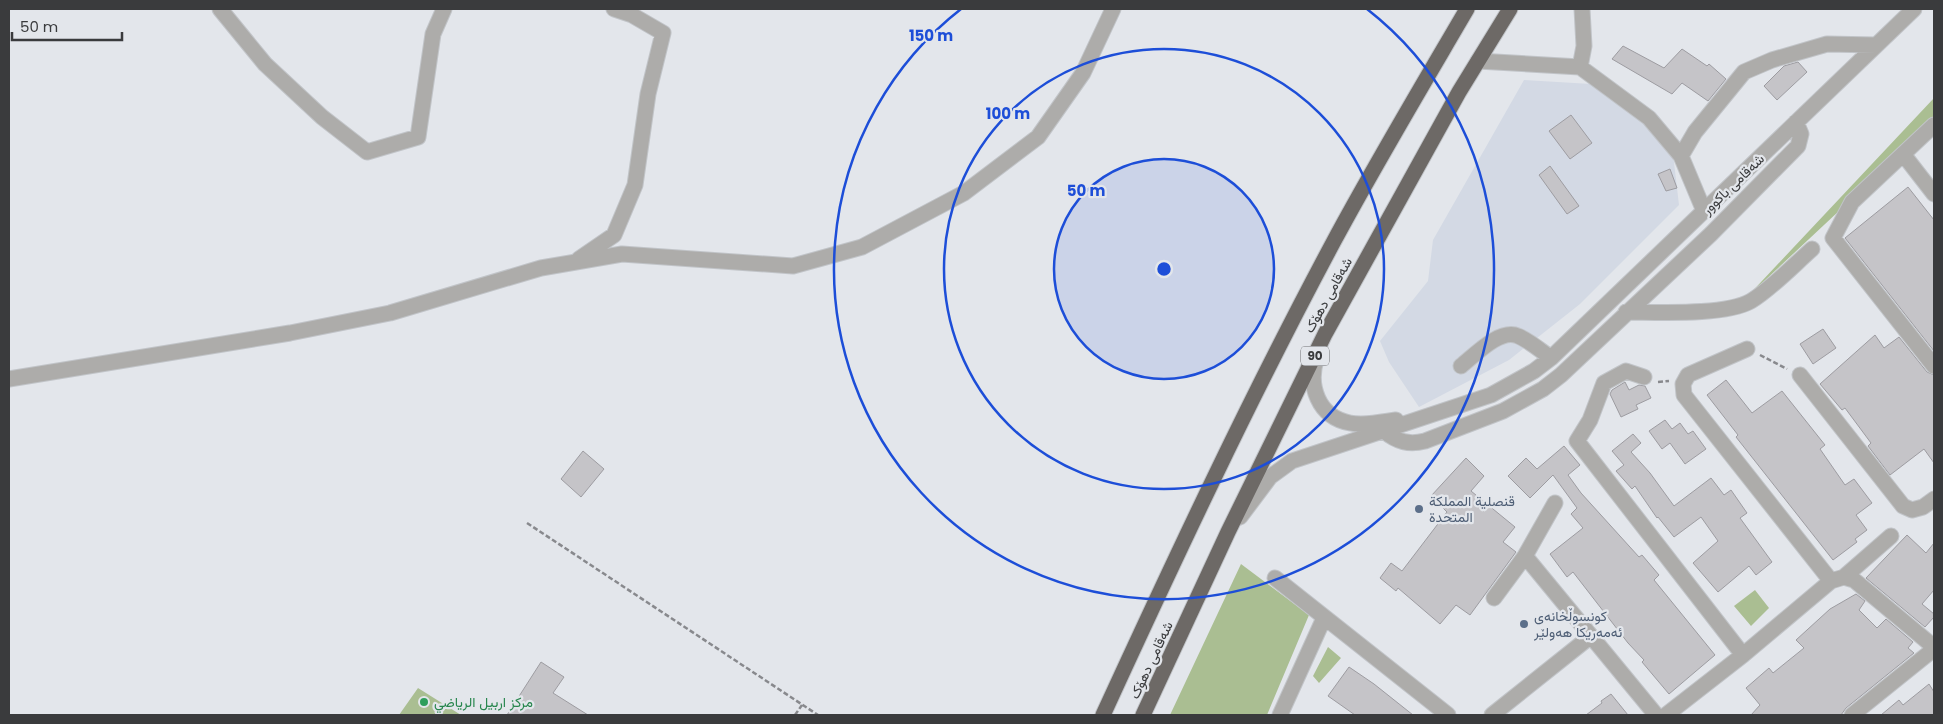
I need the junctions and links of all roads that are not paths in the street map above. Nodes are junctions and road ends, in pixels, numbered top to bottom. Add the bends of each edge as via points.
1 (220, 9) edge
2 (444, 9) edge
3 (614, 9) edge
4 (1113, 9) edge
5 (1467, 9) edge
6 (1510, 9) edge
7 (1582, 9) edge
8 (1914, 9) edge
9 (1876, 45) junction
10 (1478, 61) junction
11 (1580, 67) junction
12 (1796, 122) junction
13 (1934, 125) edge
14 (1903, 154) junction
15 (1681, 156) junction
16 (1934, 194) edge
17 (1704, 211) junction
18 (1812, 249) dead end
19 (575, 262) junction
20 (1626, 312) junction
21 (1325, 334) junction
22 (1748, 349) dead end
23 (1552, 358) junction
24 (1461, 366) dead end
25 (1934, 366) edge
26 (1800, 375) dead end
27 (1644, 377) road end
28 (9, 379) edge
29 (1430, 416) junction
30 (1384, 431) junction
31 (1934, 498) edge
32 (1555, 503) dead end
33 (1228, 532) junction
34 (1892, 536) dead end
35 (1525, 556) junction
36 (1275, 578) dead end
37 (1838, 579) junction
38 (1494, 598) dead end
39 (1324, 618) junction
40 (1591, 636) junction
41 (1934, 648) edge
42 (1743, 655) junction
43 (1102, 715) edge
44 (1143, 715) edge
45 (1280, 715) edge
46 (1448, 715) edge
47 (1492, 715) edge
48 (1656, 715) edge
49 (1666, 715) edge
50 (1852, 715) edge

1 - 2 street via 265,64 322,117 368,152 418,137 433,34
3 - 19 street via 632,15 663,33 648,94 635,185 614,235
4 - 19 street via 1083,73 1038,136 964,193 862,247 793,266 622,254
5 - 43 highway, شەقامی دهۆک / 90 via 1334,242 1192,525
6 - 10 highway, شەقامی دهۆک / 90
7 - 11 street via 1584,46
8 - 9 street, شەقامی باکوور
9 - 12 street, شەقامی باکوور
9 - 15 street via 1828,44 1772,60 1744,72 1694,132
10 - 11 street
10 - 21 highway, شەقامی دهۆک / 90
11 - 15 street via 1649,118
12 - 17 street, شەقامی باکوور
12 - 20 street via 1801,134 1798,146 1711,234
13 - 14 street
14 - 16 street
14 - 25 street via 1852,202 1833,238
15 - 17 street
17 - 23 street, شەقامی باکوور
18 - 20 street via 1759,295 1738,307
19 - 28 street via 540,268 381,315
20 - 30 street via 1561,375 1503,411 1416,443 1399,441
21 - 29 street via 1314,366 1313,382 1320,403 1332,415 1359,424
21 - 33 highway, شەقامی دهۆک / 90
22 - 37 street via 1688,375 1683,384 1684,395
23 - 24 street via 1518,335 1506,334
23 - 29 street, شەقامی باکوور via 1491,395
26 - 31 street via 1903,506 1912,510 1923,507
27 - 42 street via 1626,370 1604,383 1590,420 1576,441
29 - 30 street
30 - 33 street via 1286,465 1266,482
32 - 35 street
33 - 44 highway, شەقامی دهۆک / 90
34 - 37 street
35 - 38 street
35 - 40 street
36 - 39 street
37 - 41 street via 1854,580
37 - 42 street
39 - 45 street
39 - 46 street
40 - 47 street
40 - 48 street
41 - 50 street
42 - 49 street

